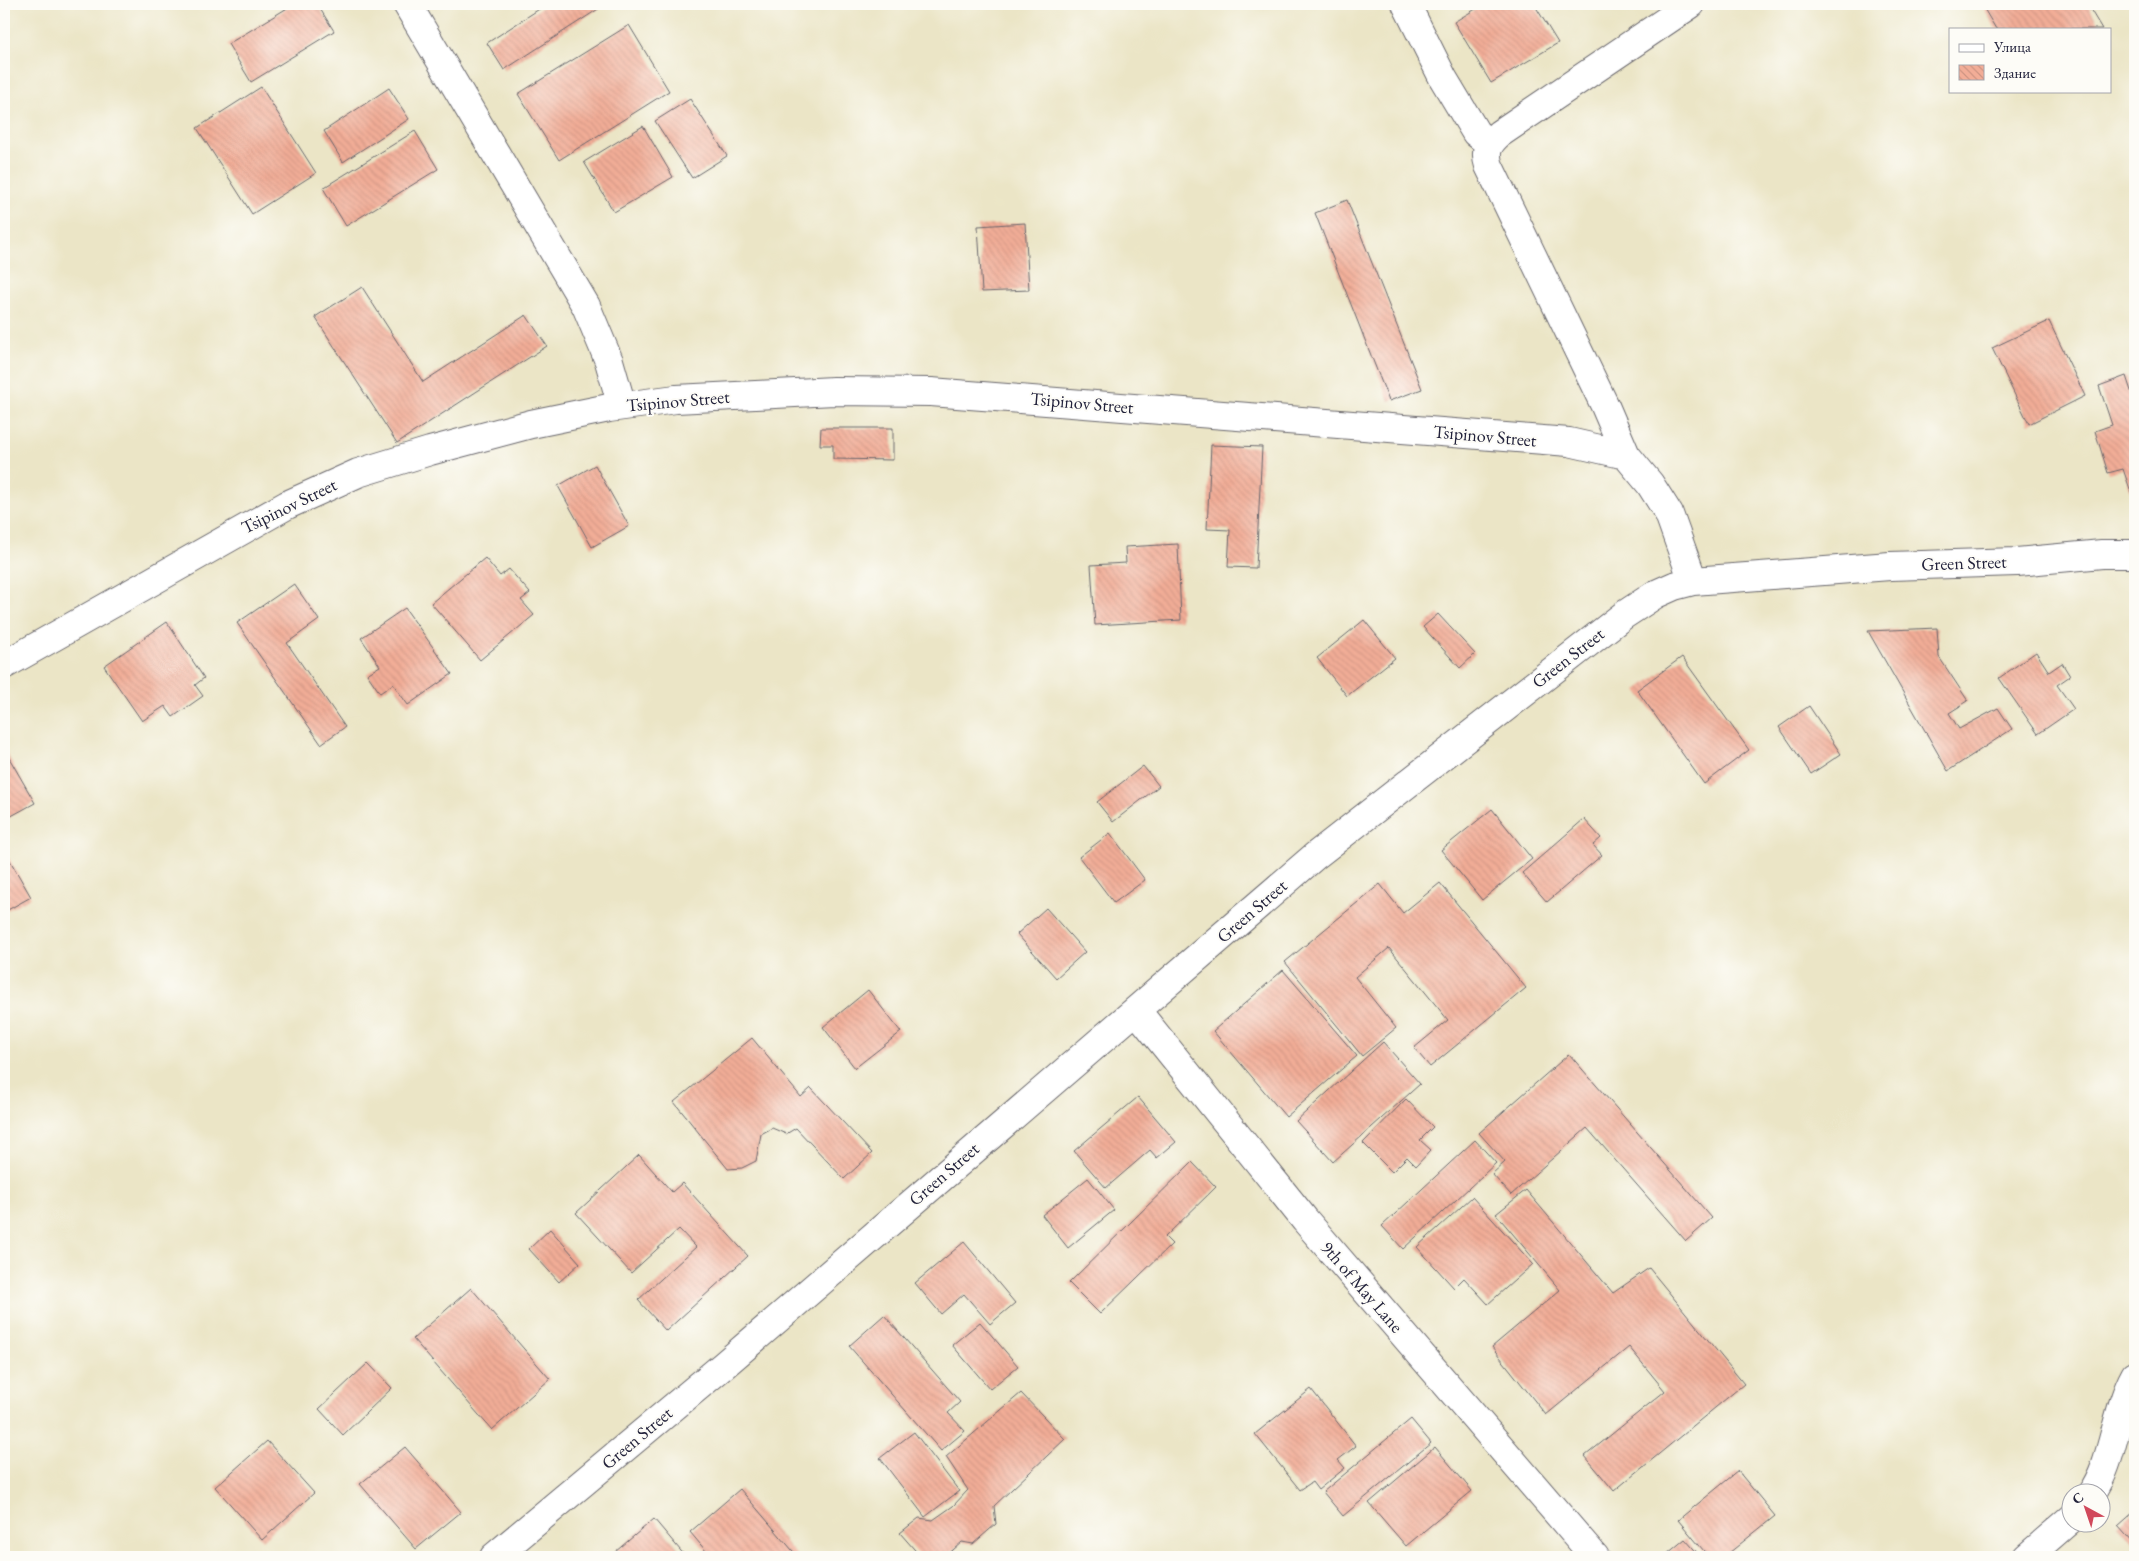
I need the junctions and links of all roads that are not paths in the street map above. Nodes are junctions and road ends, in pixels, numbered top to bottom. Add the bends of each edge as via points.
1 (408, 4) edge
2 (1406, 4) edge
3 (1691, 4) edge
4 (1489, 143) junction
5 (622, 406) junction
6 (1626, 455) junction
7 (2135, 554) edge
8 (1693, 581) junction
9 (4, 665) edge
10 (1137, 1011) junction
11 (2135, 1375) edge
12 (2098, 1484) edge
13 (2062, 1527) edge
14 (494, 1557) edge
15 (1595, 1557) edge
16 (2027, 1557) edge

1 - 5 street via 586,306 609,361
2 - 4 street via 1443,78 1476,133
3 - 4 street
4 - 6 street via 1486,155 1489,166
5 - 6 street, Tsipinov Street via 676,399 834,391 931,392 1569,442
5 - 9 street, Tsipinov Street via 531,424 358,472 246,527
6 - 8 street via 1669,514
7 - 8 street, Green Street via 1890,566
8 - 10 street, Green Street via 1656,594 1573,653 1315,856
10 - 14 street, Green Street via 724,1366
10 - 15 street, 9th of May Lane via 1305,1220
11 - 12 street
13 - 16 street

